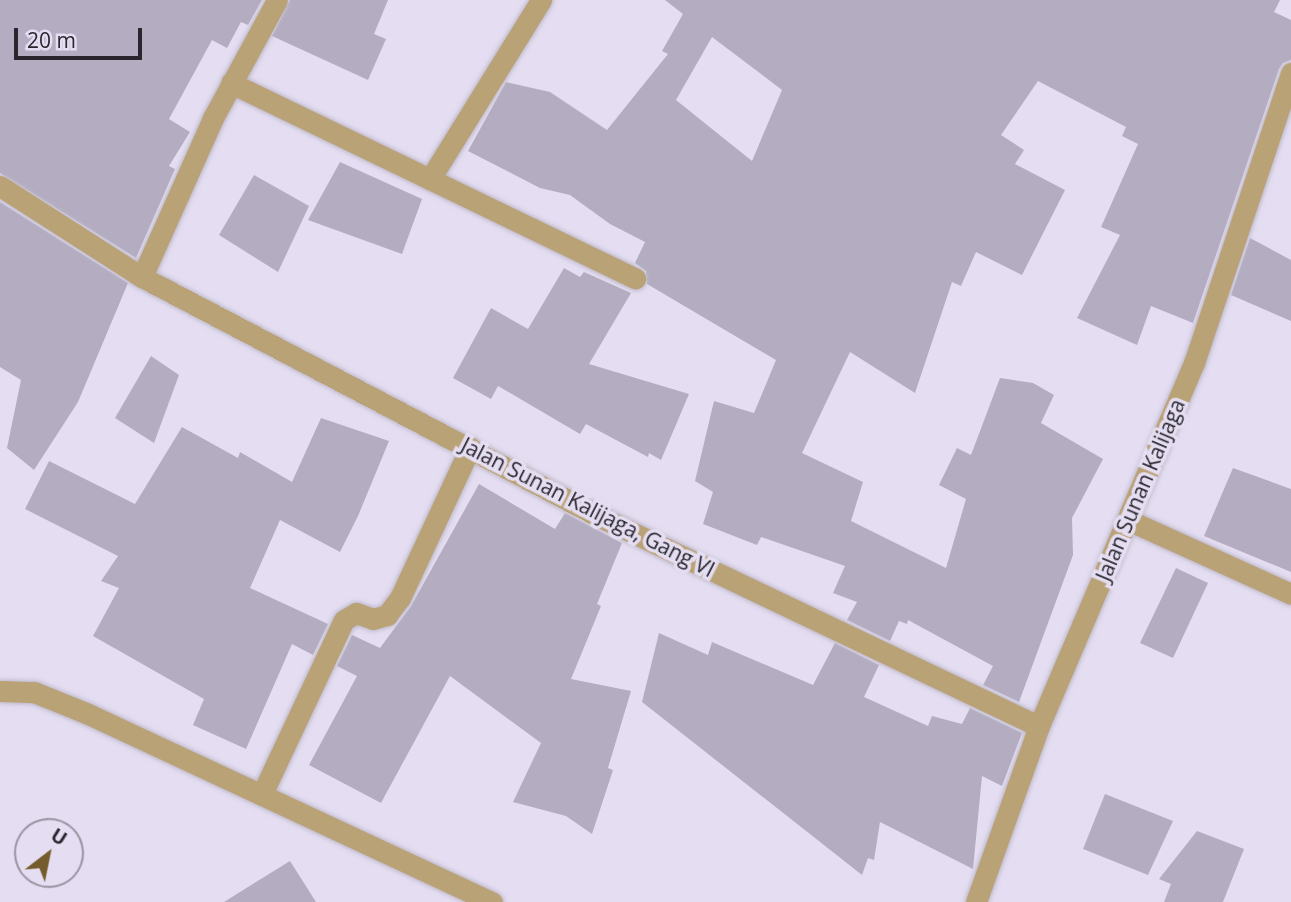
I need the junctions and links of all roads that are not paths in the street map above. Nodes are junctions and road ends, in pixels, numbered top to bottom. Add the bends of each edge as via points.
1 (276, 0) edge
2 (541, 0) edge
3 (1291, 73) edge
4 (231, 83) junction
5 (430, 179) junction
6 (0, 186) edge
7 (142, 277) junction
8 (635, 278) dead end
9 (470, 448) junction
10 (1128, 520) junction
11 (1291, 594) edge
12 (0, 691) edge
13 (1039, 726) junction
14 (262, 794) junction
15 (492, 902) edge
16 (976, 902) edge

1 - 4 street
2 - 5 street
3 - 10 street, Jalan Sunan Kalijaga via 1195,363
4 - 5 street
4 - 7 street
5 - 8 street
6 - 7 street, Jalan Sunan Kalijaga, Gang VI
7 - 9 street, Jalan Sunan Kalijaga, Gang VI
9 - 13 street, Jalan Sunan Kalijaga, Gang VI via 600,517
9 - 14 street via 400,598 387,615 373,619 356,613 344,620
10 - 11 street
10 - 13 street, Jalan Sunan Kalijaga
12 - 14 street via 34,692
13 - 16 street, Jalan Sunan Kalijaga
14 - 15 street

